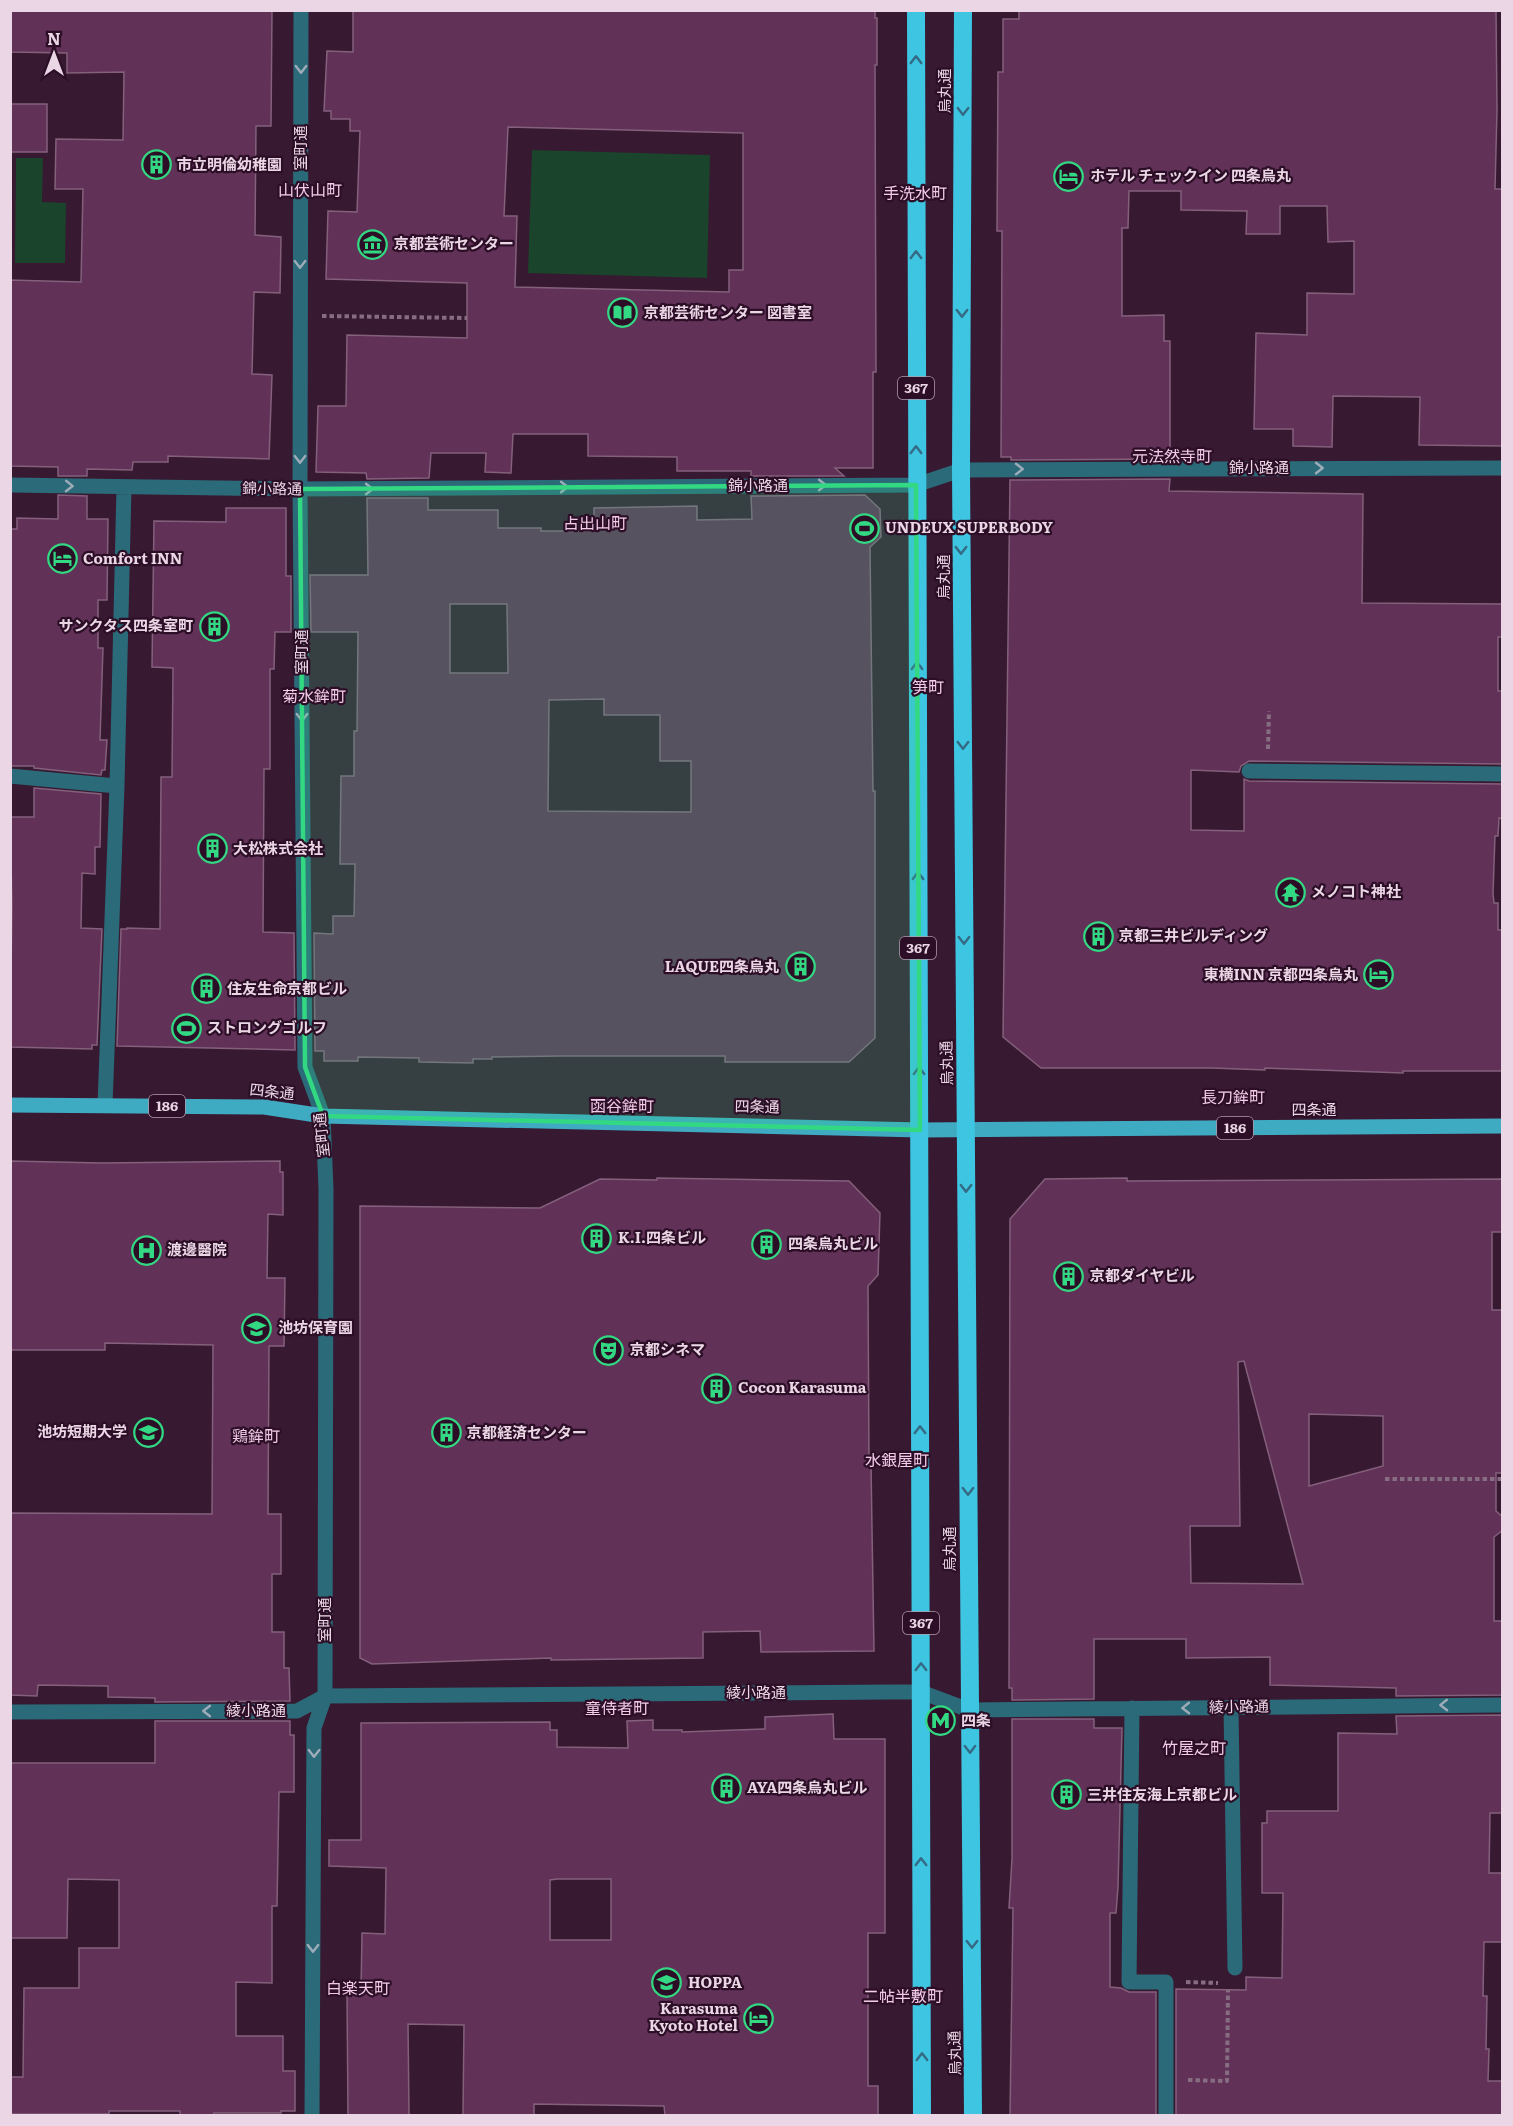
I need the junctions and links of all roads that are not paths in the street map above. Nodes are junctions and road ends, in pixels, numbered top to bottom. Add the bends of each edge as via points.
1 (301, 10) edge
2 (916, 10) edge
3 (963, 10) edge
4 (1503, 468) edge
5 (961, 470) junction
6 (10, 485) edge
7 (916, 485) junction
8 (124, 487) junction
9 (300, 489) junction
10 (1249, 771) dead end
11 (1503, 774) edge
12 (10, 776) edge
13 (117, 786) junction
14 (10, 1105) edge
15 (105, 1105) junction
16 (323, 1116) junction
17 (1503, 1126) edge
18 (920, 1130) junction
19 (967, 1130) junction
20 (921, 1692) junction
21 (325, 1696) junction
22 (1503, 1705) edge
23 (1231, 1707) junction
24 (1132, 1708) junction
25 (969, 1710) junction
26 (10, 1712) edge
27 (1235, 1968) dead end
28 (312, 2115) edge
29 (922, 2115) edge
30 (973, 2115) edge
31 (1166, 2115) edge

1 -> 9 street, 室町通
7 -> 2 highway, 烏丸通 / 367
3 -> 5 highway, 烏丸通
5 -> 4 street, 錦小路通
5 - 7 street, 錦小路通
5 -> 19 highway, 烏丸通
6 -> 8 street, 錦小路通
9 -> 7 street, 錦小路通
18 -> 7 highway, 烏丸通 / 367
8 - 9 street, 錦小路通
8 - 13 street
9 -> 16 street, 室町通 via 305,1067
10 - 11 street
12 - 13 street
13 - 15 street
14 - 15 main road, 四条通 / 186
15 - 16 main road, 四条通 / 186 via 264,1107
16 - 18 main road, 四条通 / 186
16 - 21 street, 室町通
17 - 19 main road, 四条通 / 186
18 - 19 main road, 四条通 / 186
20 -> 18 highway, 烏丸通 / 367
19 -> 25 highway, 烏丸通
20 - 21 street, 綾小路通
20 - 25 street, 綾小路通
29 -> 20 highway, 烏丸通 / 367
21 -> 26 street, 綾小路通 via 297,1711
21 -> 28 street, 室町通 via 314,1728
22 -> 23 street, 綾小路通
23 -> 24 street, 綾小路通
23 - 27 street
24 - 25 street, 綾小路通
24 - 31 street via 1129,1982 1166,1982
25 -> 30 highway, 烏丸通

